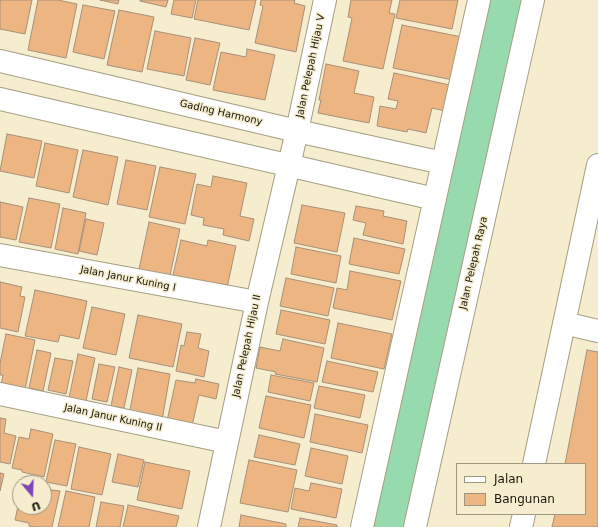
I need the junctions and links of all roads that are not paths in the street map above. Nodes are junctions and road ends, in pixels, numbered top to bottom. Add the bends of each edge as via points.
1 (325, 0) edge
2 (479, 0) edge
3 (533, 0) edge
4 (0, 61) edge
5 (0, 99) edge
6 (296, 131) junction
7 (443, 163) junction
8 (288, 165) junction
9 (598, 165) edge
10 (435, 199) junction
11 (0, 254) edge
12 (257, 302) junction
13 (564, 324) junction
14 (598, 330) edge
15 (0, 394) edge
16 (226, 442) junction
17 (534, 463) edge
18 (524, 515) edge
19 (209, 527) edge
20 (362, 527) edge
21 (415, 527) edge
22 (521, 527) edge

1 - 6 street, Jalan Pelepah Hijau V
2 - 7 street
3 - 21 street, Jalan Pelepah Raya
4 - 6 street, Gading Harmony
5 - 8 street
6 - 7 street, Gading Harmony
6 - 8 street, Jalan Pelepah Hijau V
7 - 10 street
8 - 10 street
8 - 12 street, Jalan Pelepah Hijau II
9 - 13 street
10 - 20 street
11 - 12 street, Jalan Janur Kuning I
12 - 16 street, Jalan Pelepah Hijau II
13 - 14 street
13 - 17 street
15 - 16 street, Jalan Janur Kuning II
16 - 19 street, Jalan Pelepah Hijau II
18 - 22 street

